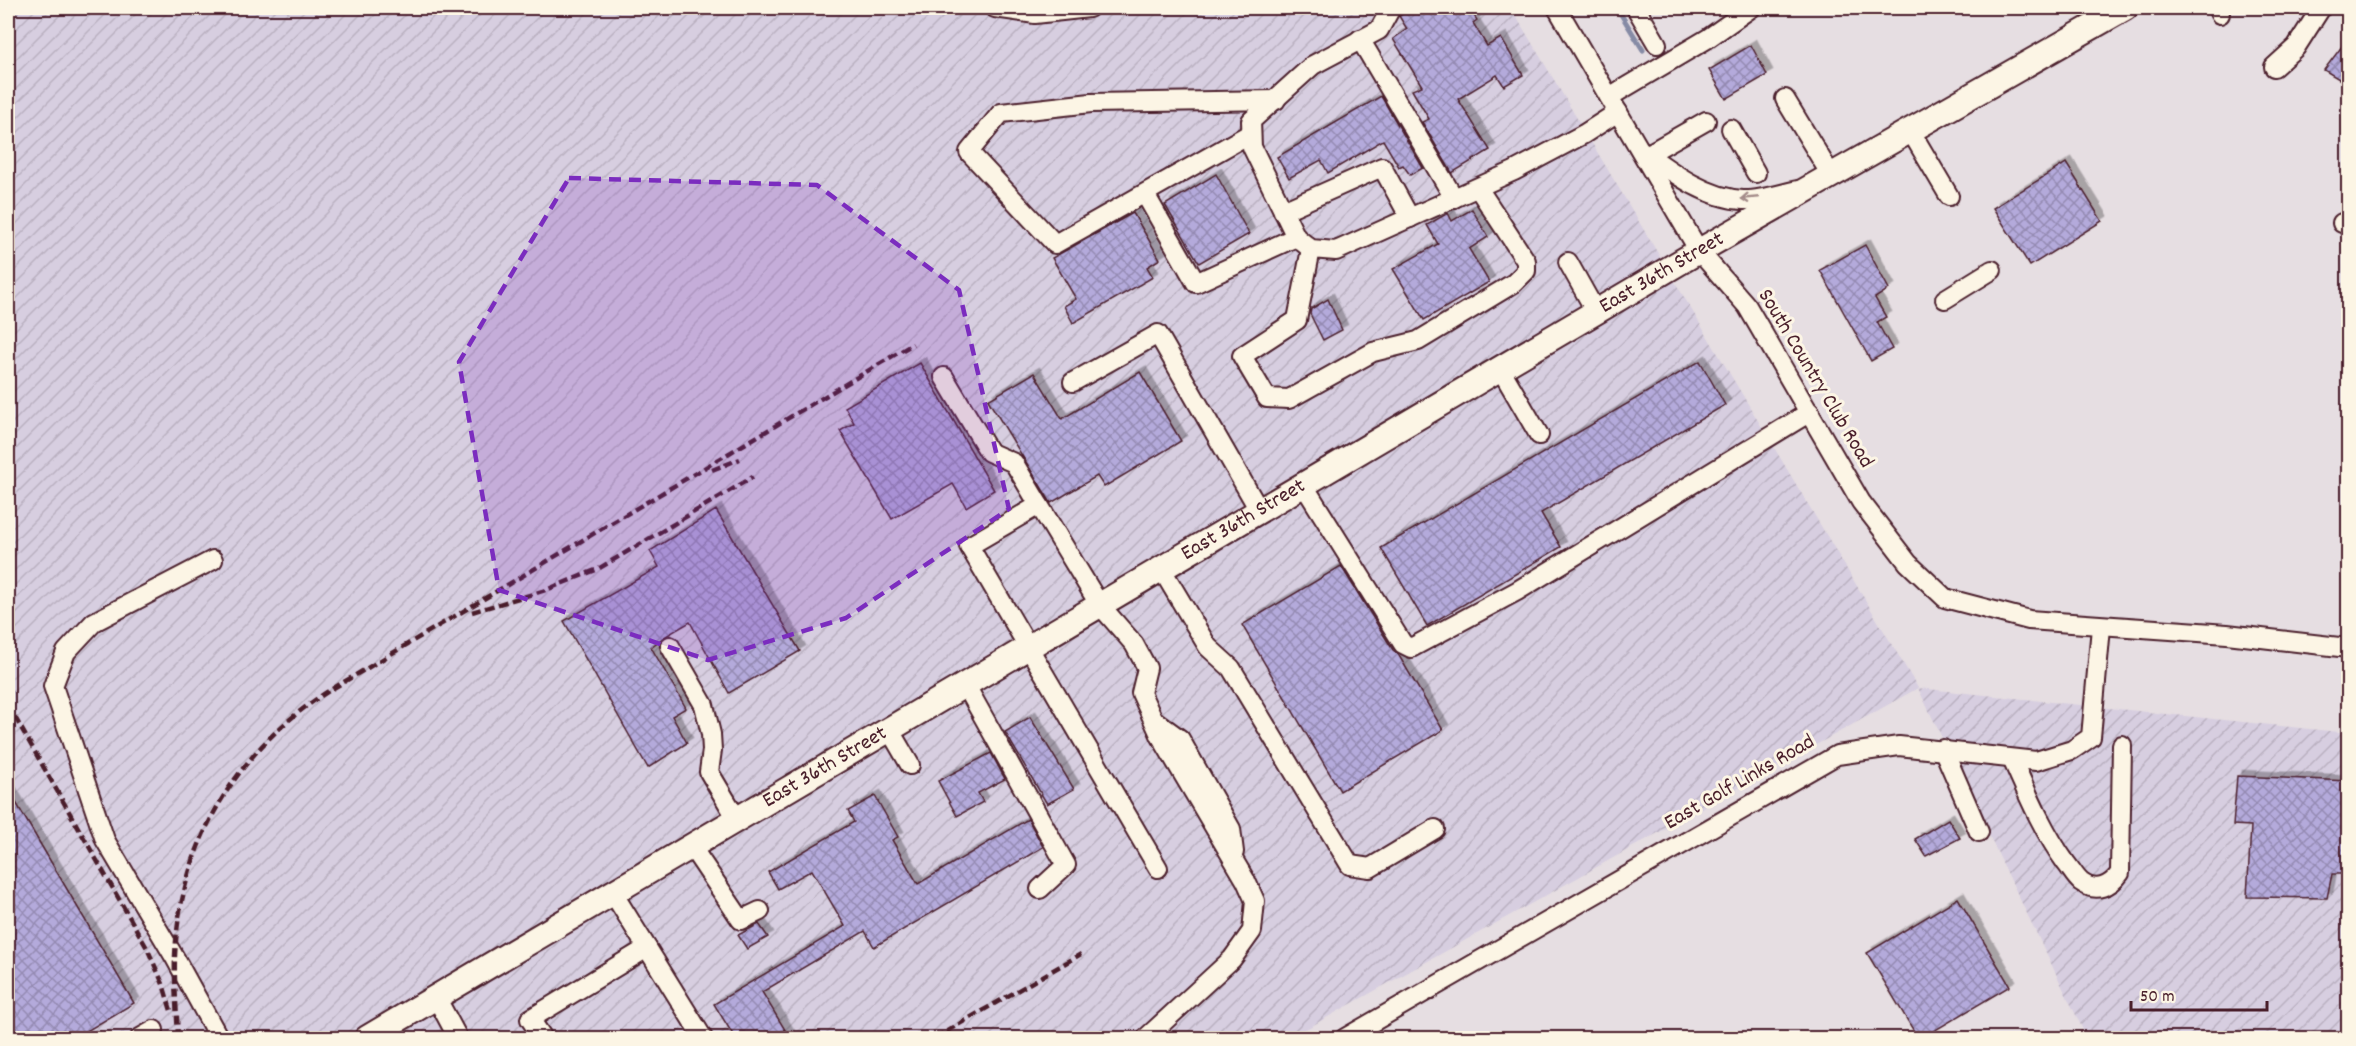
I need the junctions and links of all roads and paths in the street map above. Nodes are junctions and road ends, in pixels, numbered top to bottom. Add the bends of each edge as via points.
1 (995, 8) edge
2 (1089, 8) edge
3 (1391, 8) edge
4 (1557, 8) edge
5 (1636, 8) edge
6 (1750, 8) edge
7 (2125, 8) edge
8 (2321, 8) edge
9 (1360, 39) junction
10 (1657, 44) dead end
11 (2274, 67) dead end
12 (1785, 99) dead end
13 (1276, 100) junction
14 (1614, 105) junction
15 (1706, 121) dead end
16 (1731, 129) dead end
17 (1910, 130) junction
18 (1251, 134) junction
19 (1643, 151) junction
20 (1756, 173) dead end
21 (1831, 175) junction
22 (1478, 188) junction
23 (1807, 188) junction
24 (1145, 194) junction
25 (1949, 196) dead end
26 (1455, 198) junction
27 (1283, 211) junction
28 (1410, 218) junction
29 (1296, 237) junction
30 (1311, 249) junction
31 (1699, 251) junction
32 (1568, 262) dead end
33 (1992, 270) dead end
34 (1945, 299) dead end
35 (1596, 312) junction
36 (1500, 368) junction
37 (944, 377) dead end
38 (1073, 382) dead end
39 (1810, 412) junction
40 (1539, 435) dead end
41 (1303, 483) junction
42 (1039, 505) junction
43 (1259, 510) junction
44 (213, 560) dead end
45 (1161, 568) junction
46 (1099, 604) junction
47 (2101, 627) junction
48 (670, 646) dead end
49 (1028, 647) junction
50 (2349, 648) edge
51 (965, 684) junction
52 (889, 729) junction
53 (2122, 745) dead end
54 (1943, 749) junction
55 (2012, 759) junction
56 (910, 765) dead end
57 (737, 819) junction
58 (1435, 829) dead end
59 (1979, 832) dead end
60 (691, 846) junction
61 (1158, 868) dead end
62 (1040, 889) dead end
63 (613, 892) junction
64 (760, 911) dead end
65 (647, 948) junction
66 (436, 997) junction
67 (219, 1038) edge
68 (367, 1038) edge
69 (458, 1038) edge
70 (543, 1038) edge
71 (703, 1038) edge
72 (1146, 1038) edge
73 (1345, 1038) edge

1 - 2 street via 1035,14
3 - 9 street via 1379,30
4 - 14 street, South Country Club Road
5 - 10 street
6 - 14 street
7 - 17 main road, East 36th Street
8 - 11 street via 2296,47
9 - 13 street via 1312,65
9 - 26 street
12 - 21 street
13 - 18 street via 1251,122
13 - 24 street via 1091,104 1001,113 969,152 1055,244
14 - 19 street, South Country Club Road
14 - 22 street via 1584,134
15 - 19 street
16 - 20 street
17 - 21 main road, East 36th Street
17 - 25 street
18 - 24 street
18 - 27 street via 1252,147
23 -> 19 street via 1744,200 1708,191
19 - 31 street, South Country Club Road
21 - 23 main road, East 36th Street
22 - 26 street
22 - 30 street via 1526,261 1526,271 1514,284 1418,341 1373,352 1289,399 1267,399 1242,356 1297,320
23 - 31 main road, East 36th Street
24 - 29 street via 1196,282
26 - 28 street
27 - 28 street via 1382,167
27 - 29 street
28 - 30 street via 1336,251
29 - 30 street
31 - 35 main road, East 36th Street
31 - 39 street, South Country Club Road via 1747,306
32 - 35 street
33 - 34 street
35 - 36 main road, East 36th Street
36 - 40 street
36 - 41 main road, East 36th Street
37 - 42 street via 989,452 1014,464
38 - 43 street via 1158,334
39 - 41 street via 1517,591 1412,648 1403,644
39 - 47 street, South Country Club Road via 1861,502 1908,563 1945,598 2029,620
41 - 43 main road, East 36th Street
42 - 46 street
42 - 49 street via 969,546
43 - 45 main road, East 36th Street
44 - 67 street via 94,622 66,652 53,686 105,840
45 - 46 main road, East 36th Street
45 - 58 street via 1208,647 1232,668 1350,865 1370,868
46 - 49 main road, East 36th Street
46 - 72 street via 1134,644 1147,668 1141,693 1161,737 1255,901 1252,931 1232,960
47 - 50 street, South Country Club Road via 2227,634
47 - 55 street, East Golf Links Road via 2091,737 2072,750 2036,761
48 - 57 street via 704,705 711,734 709,771
49 - 51 main road, East 36th Street
49 - 61 street
51 - 52 main road, East 36th Street
51 - 62 street via 1066,865
52 - 56 street
52 - 57 main road, East 36th Street
53 - 55 street via 2120,873 2100,889 2079,881 2056,850
54 - 55 street, East Golf Links Road
54 - 59 street
54 - 73 street, East Golf Links Road via 1899,746 1837,755
57 - 60 main road, East 36th Street
60 - 63 main road, East 36th Street
60 - 64 street via 741,920
63 - 65 street
63 - 66 main road, East 36th Street
65 - 70 street via 531,1019
65 - 71 street
66 - 68 main road, East 36th Street
66 - 69 street

